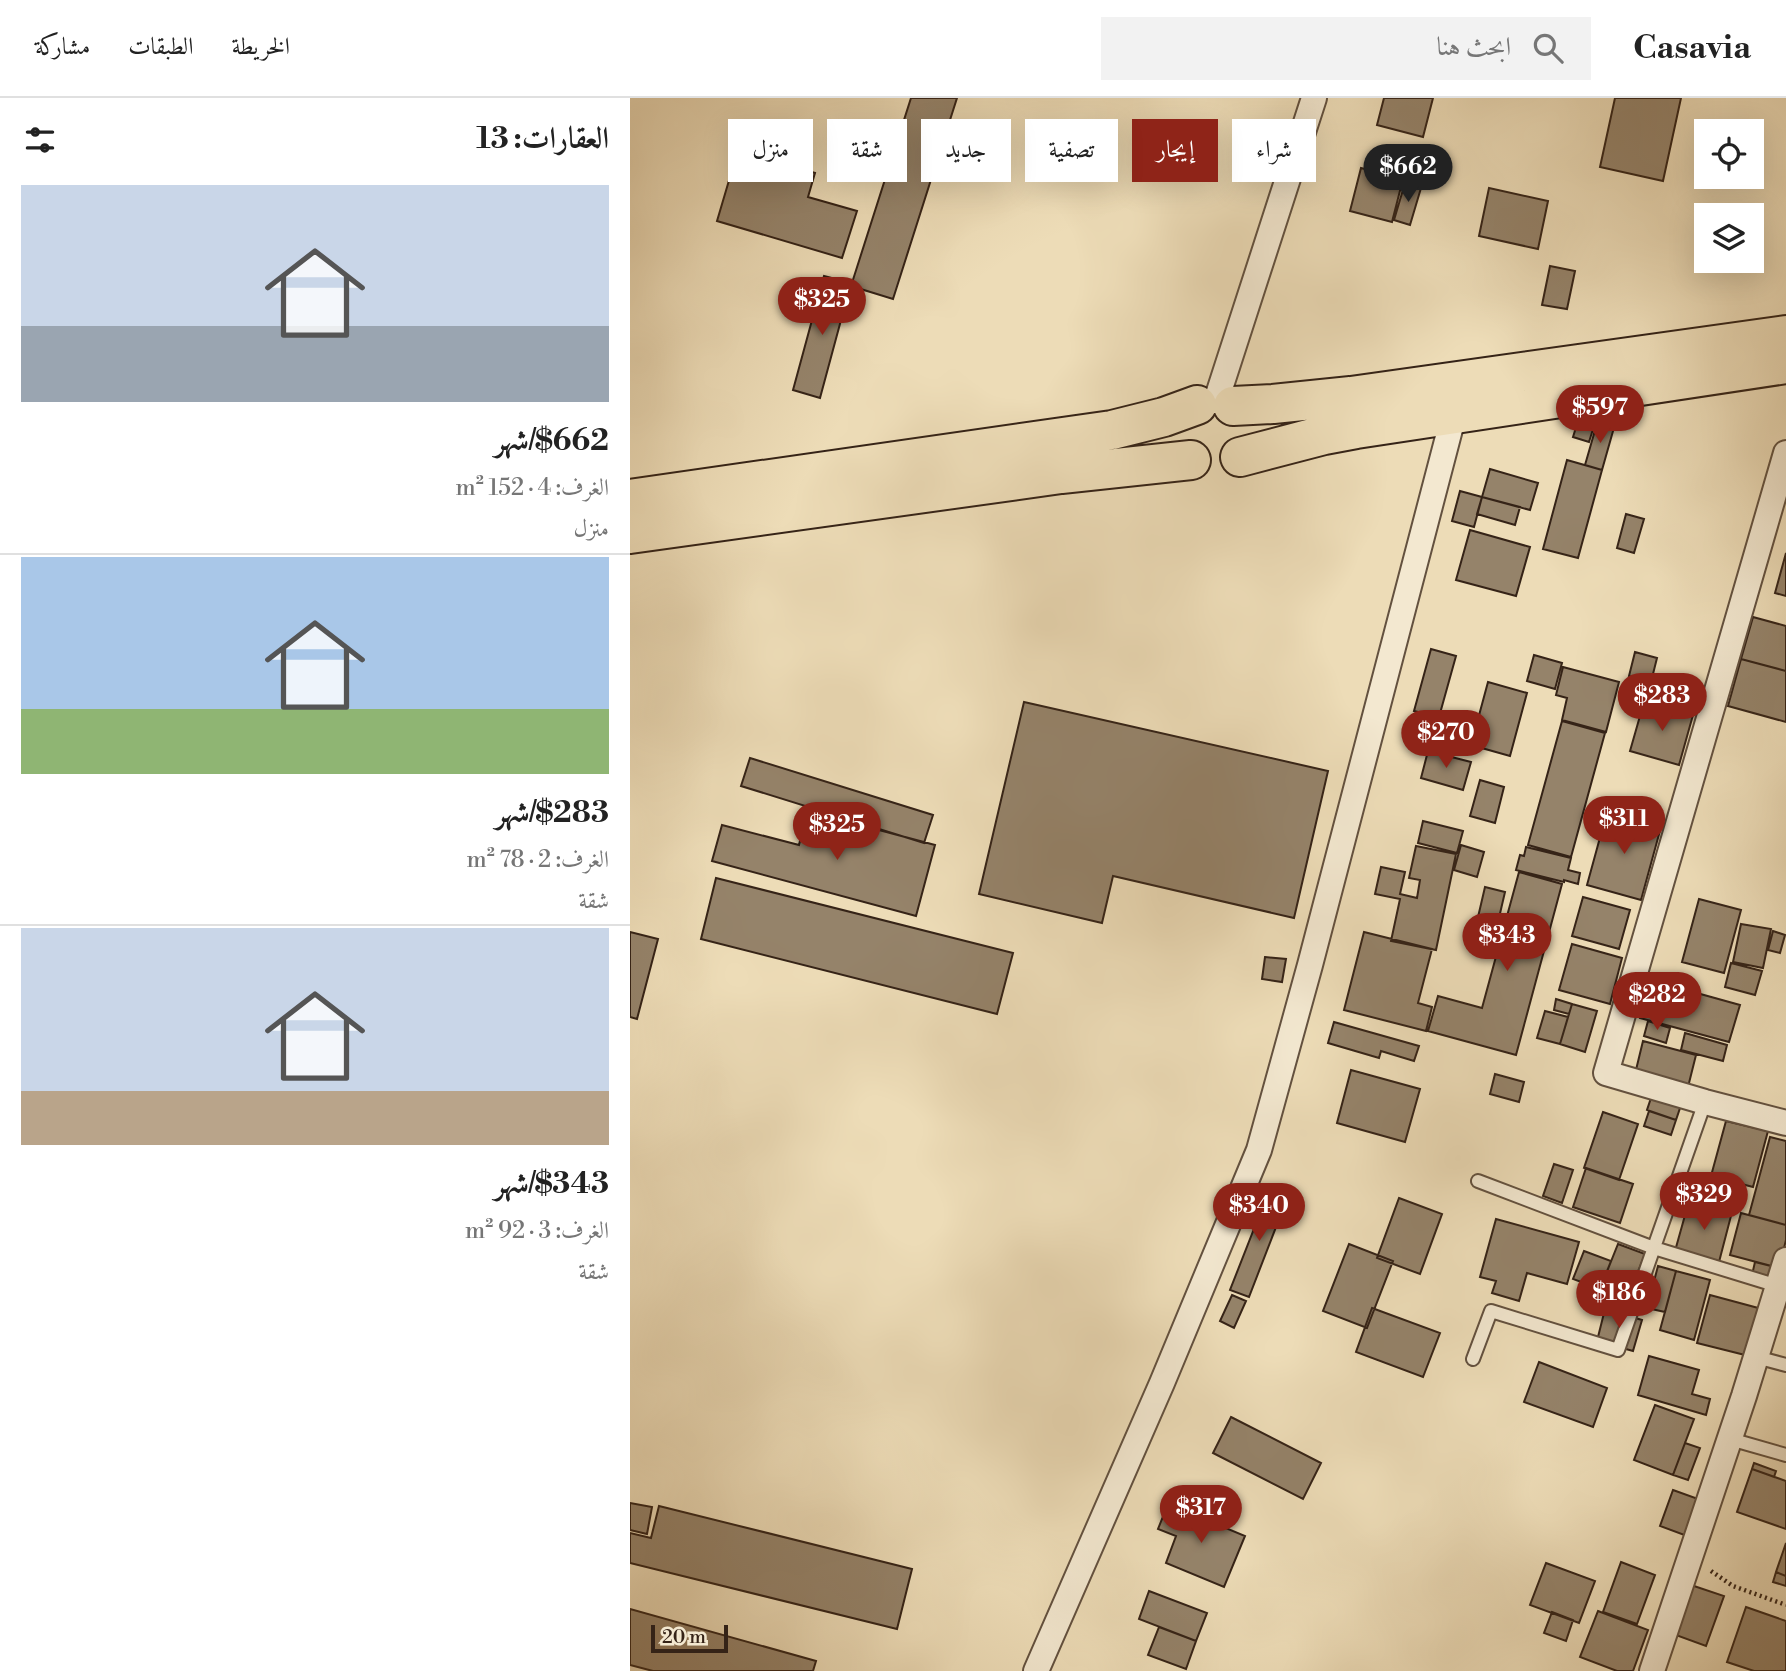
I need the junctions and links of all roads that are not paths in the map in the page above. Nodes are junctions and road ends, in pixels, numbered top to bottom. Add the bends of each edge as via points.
1 (1314, 98) edge
2 (1786, 335) edge
3 (1786, 364) edge
4 (1215, 404) junction
5 (1454, 414) junction
6 (1786, 453) edge
7 (1240, 457) junction
8 (1191, 460) junction
9 (630, 499) edge
10 (630, 534) edge
11 (1705, 1102) junction
12 (1786, 1123) edge
13 (1478, 1181) dead end
14 (1654, 1248) junction
15 (1786, 1260) edge
16 (1778, 1286) junction
17 (1756, 1357) junction
18 (1473, 1359) dead end
19 (1786, 1365) edge
20 (1730, 1439) junction
21 (1786, 1455) edge
22 (1037, 1671) edge
23 (1652, 1671) edge

1 - 4 street
2 - 4 highway via 1352,396
3 - 5 highway
4 - 7 highway via 1241,414 1247,424 1246,447
4 - 8 highway via 1189,412 1183,421 1181,442
4 - 9 highway via 1112,430
5 - 7 highway via 1324,435
5 - 22 street via 1259,1150
6 - 11 street via 1606,1073
7 - 8 highway via 1211,469
8 - 10 highway
11 - 12 street
11 - 14 lane
13 - 14 lane
14 - 16 lane
14 - 18 lane via 1618,1350 1491,1311
15 - 16 street
16 - 17 street
17 - 19 lane
17 - 20 street
20 - 21 lane
20 - 23 street

